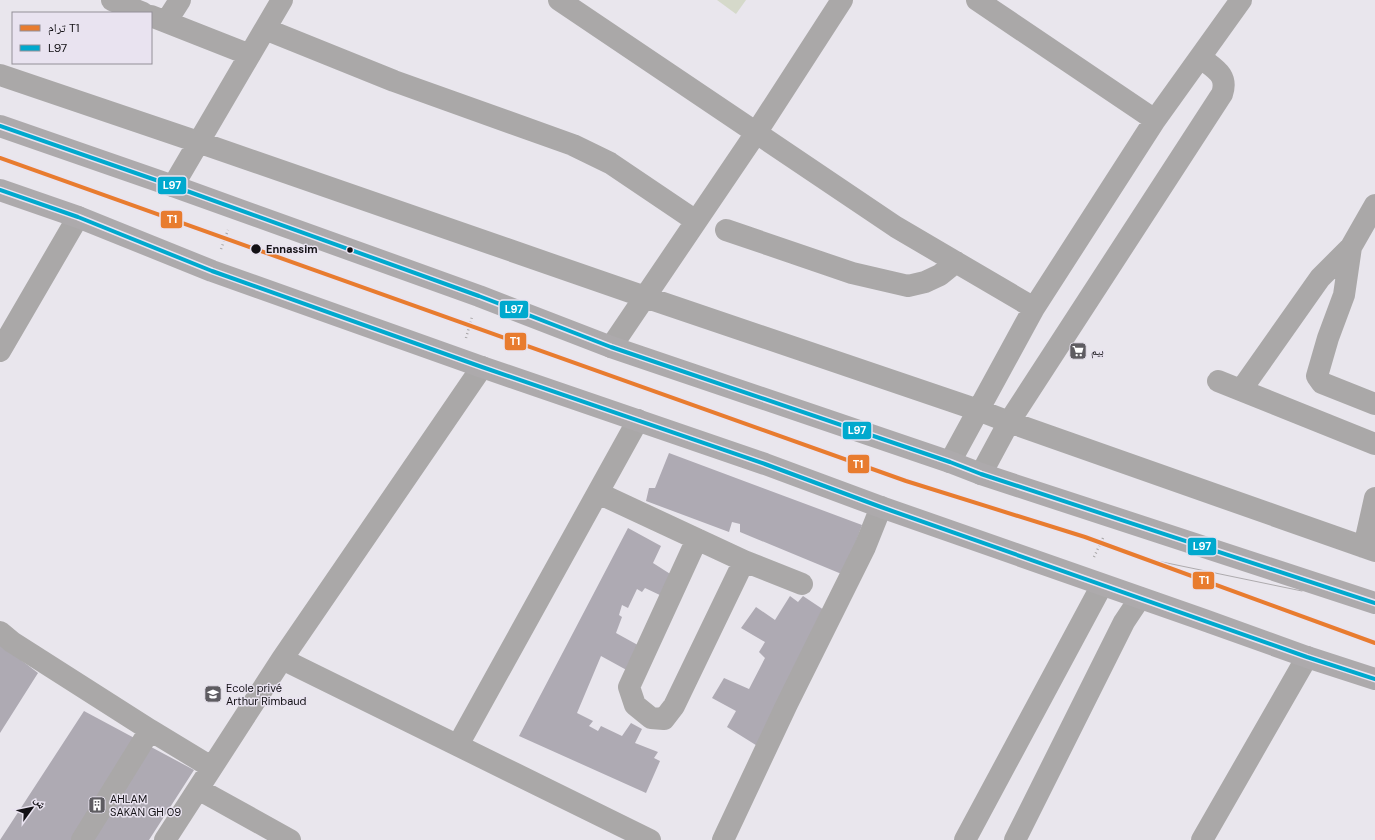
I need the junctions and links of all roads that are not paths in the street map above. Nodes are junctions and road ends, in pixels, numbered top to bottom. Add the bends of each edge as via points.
1 (112, 0) edge
2 (180, 0) edge
3 (282, 0) edge
4 (559, 0) edge
5 (842, 0) edge
6 (977, 0) edge
7 (1241, 0) edge
8 (141, 12) edge
9 (159, 19) edge
10 (265, 29) junction
11 (250, 55) junction
12 (1200, 57) junction
13 (0, 75) edge
14 (1155, 120) junction
15 (0, 126) edge
16 (756, 132) junction
17 (198, 142) junction
18 (173, 186) junction
19 (0, 190) edge
20 (1375, 205) edge
21 (78, 218) junction
22 (696, 220) junction
23 (726, 230) dead end
24 (1351, 247) junction
25 (956, 262) junction
26 (644, 297) junction
27 (1034, 308) junction
28 (611, 347) junction
29 (0, 351) edge
30 (482, 367) junction
31 (1218, 381) dead end
32 (1241, 390) junction
33 (1375, 404) edge
34 (978, 410) junction
35 (638, 420) junction
36 (1009, 422) junction
37 (1375, 444) edge
38 (950, 462) junction
39 (981, 474) junction
40 (598, 493) junction
41 (1375, 498) edge
42 (882, 507) junction
43 (697, 539) junction
44 (1369, 549) edge
45 (744, 561) junction
46 (1093, 582) junction
47 (802, 584) dead end
48 (1140, 598) junction
49 (1375, 603) edge
50 (0, 632) edge
51 (1306, 657) junction
52 (282, 659) junction
53 (1375, 679) edge
54 (150, 730) junction
55 (458, 745) junction
56 (211, 768) junction
57 (198, 788) junction
58 (615, 833) edge
59 (82, 840) edge
60 (165, 840) edge
61 (290, 840) edge
62 (650, 840) edge
63 (723, 840) edge
64 (965, 840) edge
65 (1015, 840) edge
66 (1202, 840) edge

1 - 8 street
2 - 9 street
3 - 10 street
4 - 16 street
5 - 16 street
6 - 14 street
7 - 12 street
9 - 11 street
10 - 11 street
10 - 22 street via 394,81 573,145 610,163
11 - 17 street
12 - 14 street
12 - 36 street via 1221,74 1225,86 1222,94
13 - 17 street
14 - 27 street
15 - 18 main road
16 - 22 street
16 - 25 street via 896,226
17 - 18 street
17 - 26 street
18 - 28 main road via 479,296
19 - 21 main road
20 - 24 street
21 - 29 street
21 - 30 main road via 212,271
22 - 26 street
23 - 25 street via 852,272 908,286 940,275
24 - 32 street via 1320,278
24 - 33 street via 1344,295 1328,338 1318,376 1322,383
25 - 27 street
26 - 28 street
26 - 34 street
27 - 34 street
28 - 38 main road
30 - 35 main road
30 - 52 street
31 - 32 street
32 - 37 street
34 - 36 street
34 - 38 street
35 - 40 street
35 - 42 main road
36 - 39 street
36 - 44 street
38 - 39 main road
39 - 49 main road
40 - 43 street
40 - 55 street
41 - 44 street
42 - 46 main road
42 - 63 street
43 - 45 street
43 - 45 street via 629,687 635,705 651,718 664,719 674,706
45 - 47 street
46 - 48 main road
46 - 64 street
48 - 51 main road
48 - 65 street via 1124,622
50 - 54 street
51 - 53 main road
51 - 66 street
52 - 55 street
52 - 56 street
54 - 56 street
54 - 59 street
55 - 58 street
56 - 57 street
57 - 60 street
57 - 61 street
58 - 62 street

